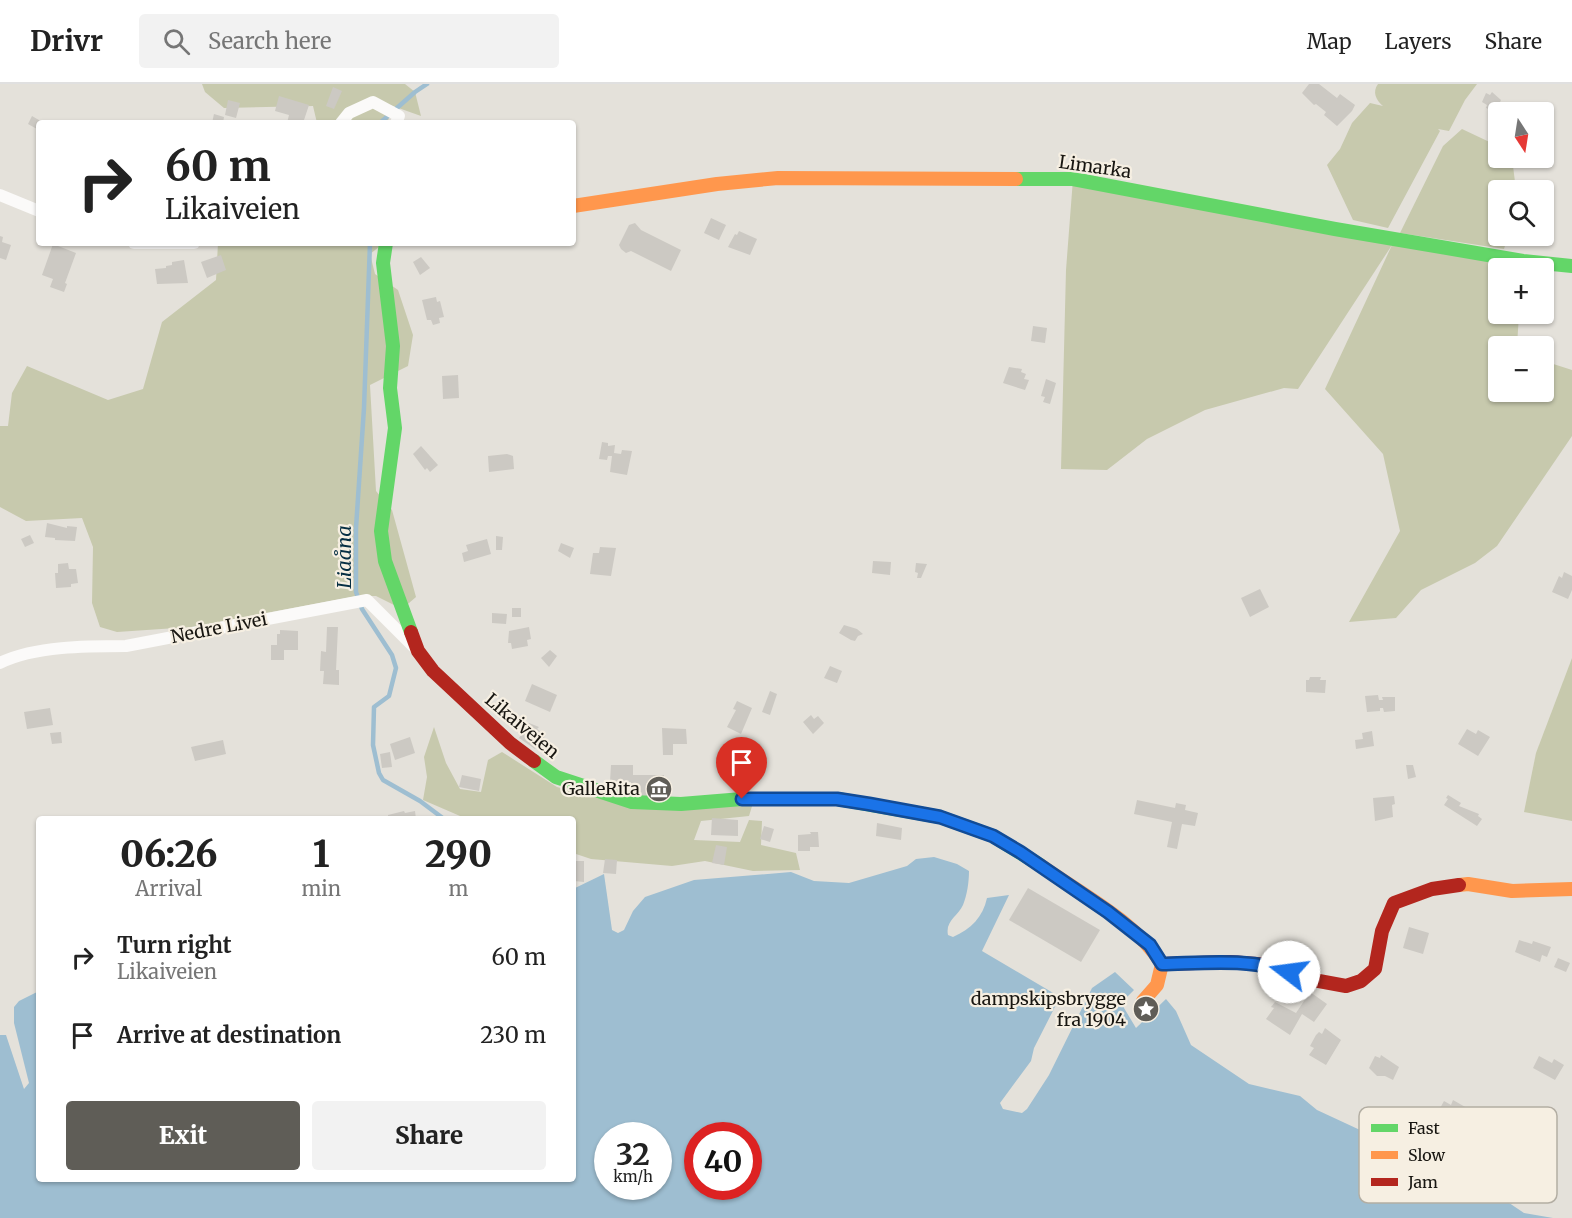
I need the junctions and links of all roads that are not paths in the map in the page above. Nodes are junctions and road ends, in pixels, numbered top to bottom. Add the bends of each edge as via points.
1 (343, 120) edge
2 (399, 120) edge
3 (0, 195) edge
4 (576, 206) edge
5 (36, 210) edge
6 (386, 246) edge
7 (1572, 266) edge
8 (418, 651) junction
9 (0, 663) edge
10 (1572, 889) edge
11 (1162, 964) junction
12 (1143, 1001) dead end

1 - 2 street via 349,113 373,102
3 - 5 street
4 - 7 street, Limarka via 778,178 1073,179 1335,229
6 - 8 street, Likaiveien via 383,263 393,346 390,388 395,428 381,531 385,561
8 - 9 street, Nedre Livei via 367,600 126,646 46,650
8 - 11 street, Likaiveien via 433,671 510,743 556,777 632,802 837,799 940,817 993,836 1020,852 1150,945
10 - 11 street via 1512,891 1468,884 1432,889 1394,903 1382,931 1375,969 1362,981 1346,986 1308,979 1270,965
11 - 12 street via 1157,985

